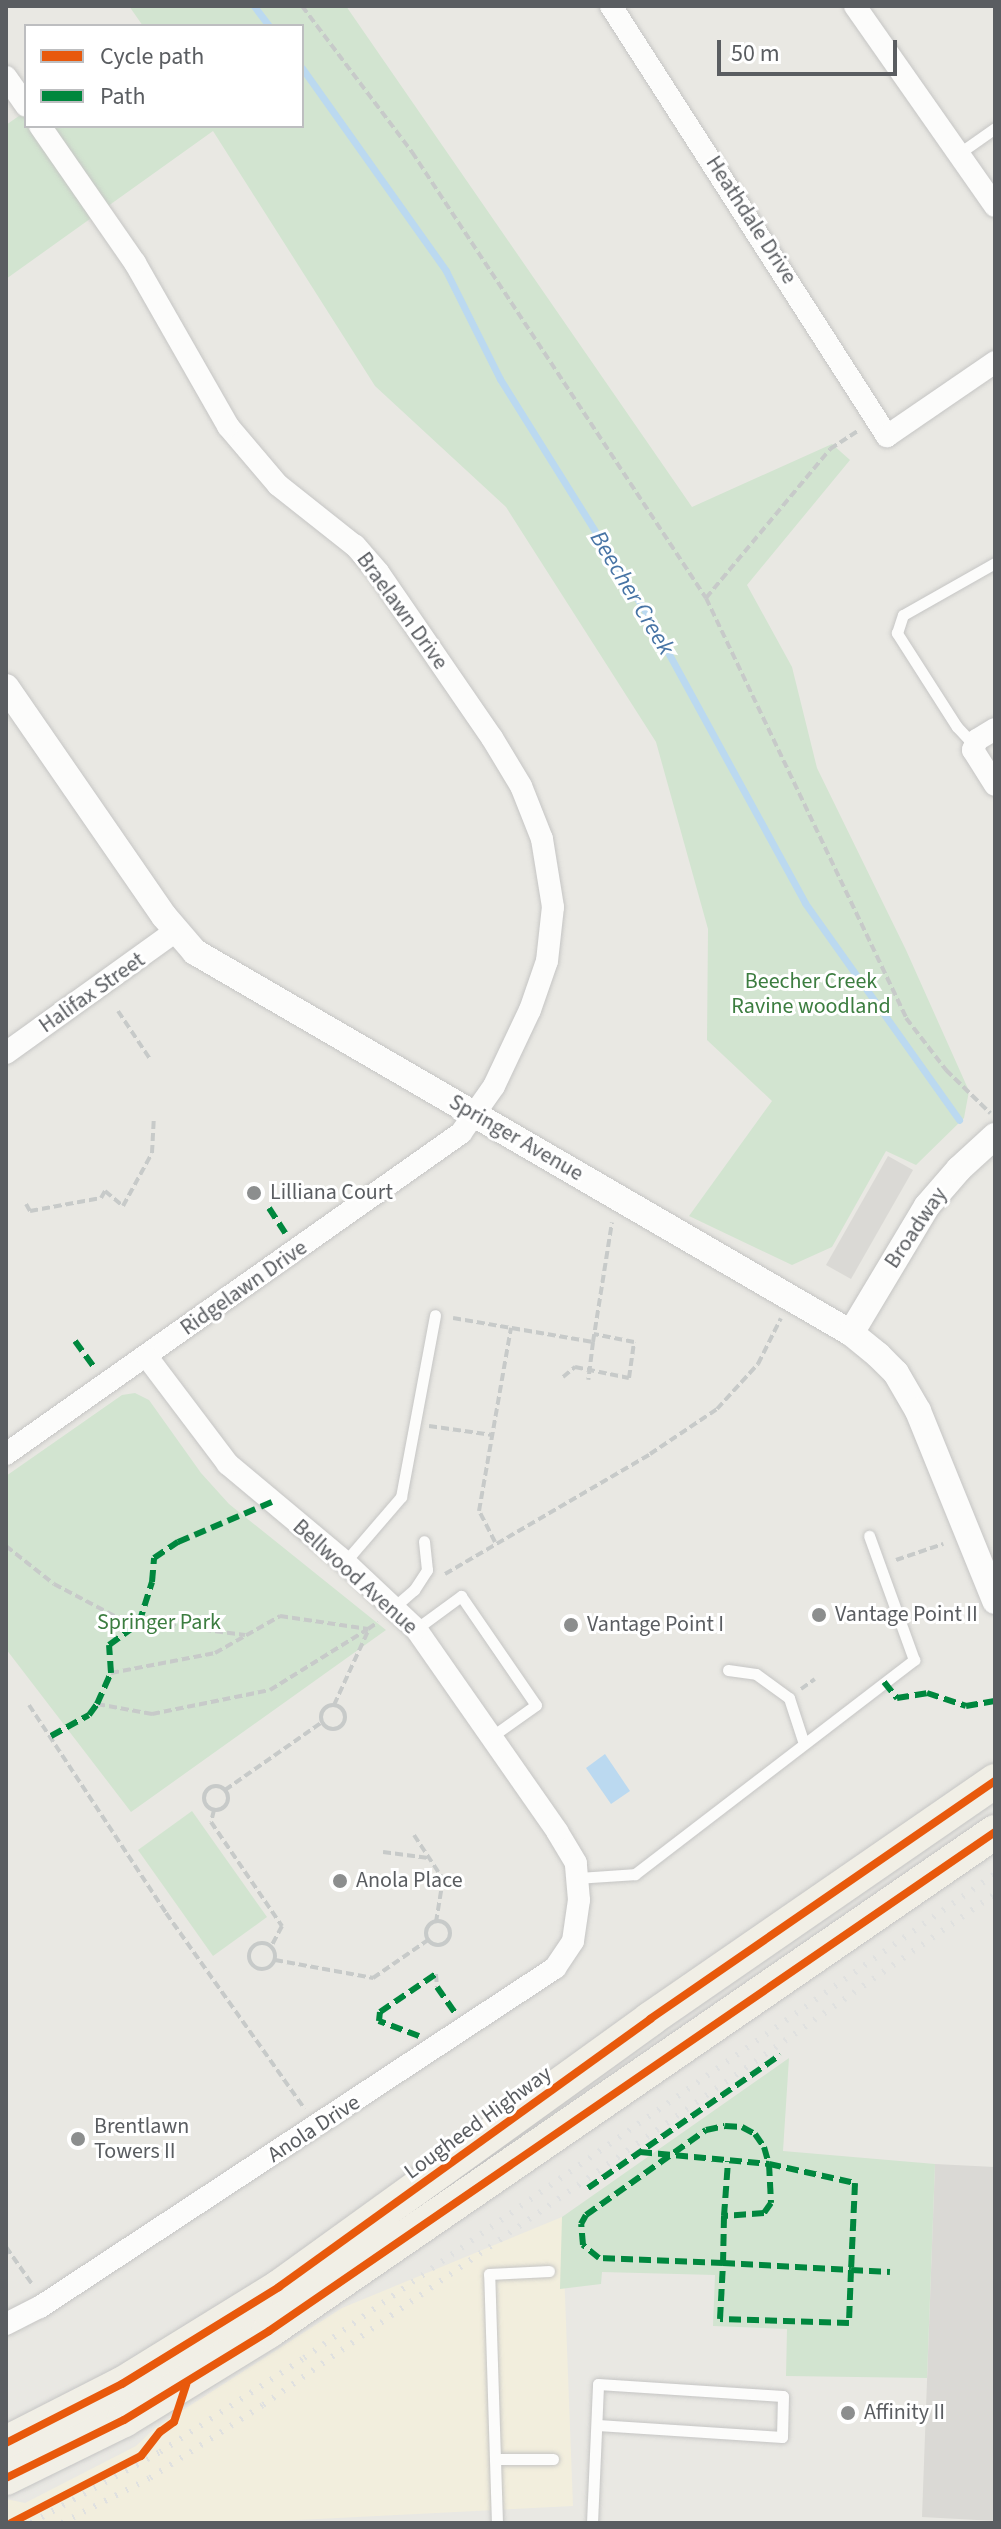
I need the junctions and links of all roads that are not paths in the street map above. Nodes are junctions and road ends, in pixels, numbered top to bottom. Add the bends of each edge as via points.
1 (611, 6) edge
2 (855, 6) edge
3 (6, 77) edge
4 (24, 103) edge
5 (41, 128) edge
6 (995, 128) edge
7 (958, 154) junction
8 (995, 206) edge
9 (995, 362) edge
10 (995, 563) edge
11 (6, 687) edge
12 (995, 729) edge
13 (974, 745) junction
14 (995, 785) edge
15 (176, 931) junction
16 (6, 1053) edge
17 (475, 1113) junction
18 (995, 1136) edge
19 (435, 1315) road end
20 (851, 1333) junction
21 (147, 1357) junction
22 (6, 1454) edge
23 (869, 1536) dead end
24 (424, 1541) dead end
25 (345, 1562) junction
26 (995, 1601) edge
27 (403, 1618) junction
28 (728, 1670) dead end
29 (491, 1737) junction
30 (804, 1744) junction
31 (995, 1781) edge
32 (995, 1832) edge
33 (578, 1889) junction
34 (549, 2271) dead end
35 (6, 2324) edge
36 (597, 2425) junction
37 (6, 2443) edge
38 (495, 2459) junction
39 (553, 2459) dead end
40 (6, 2478) edge
41 (497, 2523) edge
42 (592, 2523) edge

1 - 9 street, Heathdale Drive via 882,427
2 - 7 street
3 - 4 street
5 - 17 street, Braelawn Drive via 112,227 228,426 278,485 355,546 378,572 521,786 542,839 553,907 547,961 530,1010 494,1086
6 - 7 lane
7 - 8 street
10 - 13 lane via 903,615 897,633
11 - 15 street, Springer Avenue
12 - 13 street
13 - 14 street via 975,756
15 - 16 street, Halifax Street
15 - 17 street, Springer Avenue via 215,966
17 - 20 street, Springer Avenue
17 - 21 street, Ridgelawn Drive via 453,1140
18 - 20 street, Broadway via 927,1206
19 - 25 lane via 401,1497
20 - 26 street, Springer Avenue via 896,1373 908,1392
21 - 22 street, Ridgelawn Drive
21 - 25 street, Bellwood Avenue via 228,1464
23 - 30 lane via 914,1660
24 - 27 lane via 427,1570
25 - 27 street, Bellwood Avenue
27 - 29 street, Bellwood Avenue
27 - 29 lane via 461,1596 536,1705
28 - 30 lane via 756,1674 789,1698
29 - 33 street, Bellwood Avenue via 576,1863
30 - 33 lane via 635,1874
31 - 37 main road, Lougheed Highway via 650,2019 279,2287 134,2377
32 - 40 main road via 257,2339 124,2420
33 - 35 street, Anola Drive via 573,1941 555,1968 40,2307
34 - 38 lane via 489,2274
36 - 36 lane via 598,2384 783,2396 782,2437
36 - 42 lane
38 - 39 lane
38 - 41 lane

